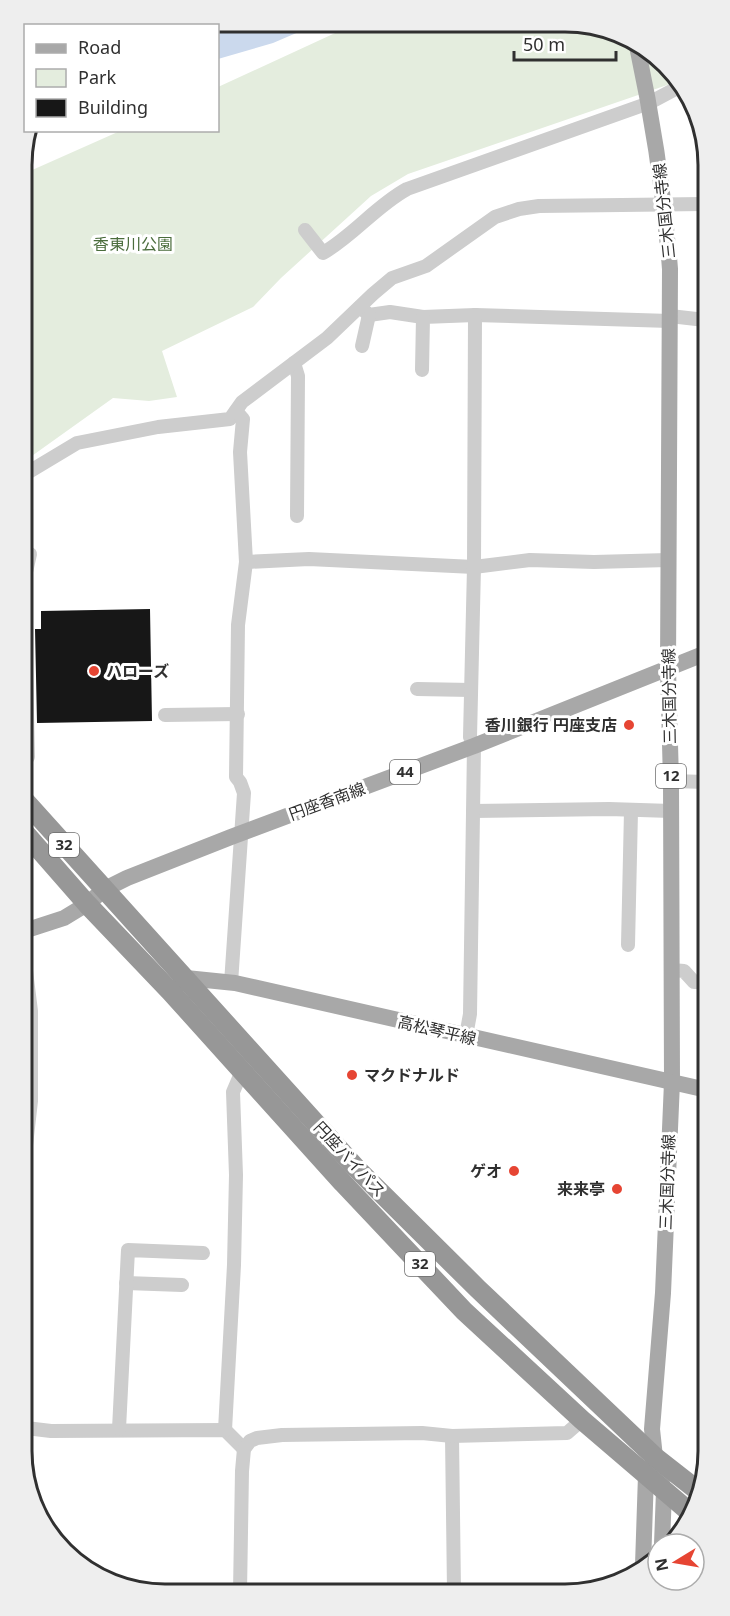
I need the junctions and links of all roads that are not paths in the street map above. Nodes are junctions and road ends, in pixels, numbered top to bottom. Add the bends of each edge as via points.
1 (639, 54) edge
2 (674, 89) edge
3 (648, 99) junction
4 (665, 204) junction
5 (698, 204) edge
6 (305, 230) dead end
7 (365, 311) junction
8 (475, 315) junction
9 (423, 317) junction
10 (670, 318) junction
11 (698, 320) edge
12 (362, 346) dead end
13 (294, 363) junction
14 (422, 370) dead end
15 (236, 411) junction
16 (32, 470) edge
17 (297, 516) dead end
18 (668, 560) junction
19 (246, 562) junction
20 (474, 567) junction
21 (698, 656) edge
22 (668, 669) junction
23 (417, 689) dead end
24 (471, 690) junction
25 (238, 714) junction
26 (165, 715) dead end
27 (474, 746) junction
28 (671, 780) junction
29 (698, 782) edge
30 (32, 809) edge
31 (473, 811) junction
32 (631, 811) junction
33 (671, 811) junction
34 (240, 833) junction
35 (32, 841) edge
36 (105, 889) junction
37 (87, 904) junction
38 (32, 928) edge
39 (628, 945) dead end
40 (672, 970) junction
41 (186, 978) junction
42 (698, 982) edge
43 (231, 983) junction
44 (170, 991) junction
45 (466, 1036) junction
46 (242, 1071) junction
47 (672, 1082) junction
48 (698, 1088) edge
49 (203, 1253) dead end
50 (126, 1283) junction
51 (182, 1285) dead end
52 (582, 1420) junction
53 (32, 1429) edge
54 (119, 1429) junction
55 (225, 1430) junction
56 (452, 1436) junction
57 (244, 1449) junction
58 (651, 1466) junction
59 (693, 1488) edge
60 (664, 1491) junction
61 (685, 1509) edge
62 (662, 1532) edge
63 (644, 1558) edge
64 (240, 1584) edge
65 (454, 1584) edge

1 - 3 main road, 三木国分寺線 / 12
2 - 3 street
3 - 4 main road, 三木国分寺線 / 12
3 - 6 street via 407,189 390,198 323,253
4 - 5 street
4 - 7 street via 539,206 511,211 495,217 426,266 392,278 373,294
4 - 10 main road, 三木国分寺線 / 12
7 - 9 street
7 - 12 street
7 - 13 street
8 - 9 street
8 - 10 street
8 - 20 street
9 - 14 street
10 - 11 street
10 - 18 main road, 三木国分寺線 / 12
13 - 15 street via 242,402
13 - 17 street via 298,376
15 - 16 street via 230,419 158,427 77,443
15 - 19 street via 243,419 240,452
18 - 20 street via 530,560
18 - 22 main road, 三木国分寺線 / 12
19 - 20 street via 309,559
19 - 25 street via 238,625
20 - 24 street
21 - 22 main road, 円座香南線 / 44
22 - 27 main road, 円座香南線 / 44
22 - 28 main road, 三木国分寺線 / 12
23 - 24 street
24 - 27 street via 470,737
25 - 26 street
25 - 34 street via 236,777 244,793
27 - 31 street
27 - 34 main road, 円座香南線 / 44
28 - 29 street
28 - 33 main road, 三木国分寺線 / 12
30 - 36 highway, 円座バイパス / 32
31 - 32 street
31 - 45 street via 470,1014
32 - 33 street
32 - 39 street
33 - 40 main road, 三木国分寺線 / 12
34 - 36 main road, 円座香南線 / 44
34 - 43 street
35 - 37 highway, 円座バイパス / 32
36 - 37 main road, 円座香南線 / 44
36 - 41 highway, 円座バイパス / 32
37 - 38 main road via 64,918
37 - 44 highway, 円座バイパス / 32
40 - 42 street via 684,971
40 - 47 main road, 三木国分寺線 / 12
41 - 43 main road, 高松琴平線
41 - 44 main road
41 - 58 highway, 円座バイパス / 32 via 356,1168
43 - 45 main road, 高松琴平線
44 - 46 highway, 円座バイパス / 32
45 - 47 main road, 高松琴平線
46 - 52 highway, 円座バイパス / 32 via 464,1311
46 - 55 street via 233,1092 236,1175
47 - 48 main road, 高松琴平線
47 - 58 main road, 三木国分寺線 / 12
49 - 50 street via 128,1250
50 - 51 street
50 - 54 street
52 - 56 street via 567,1433
52 - 58 highway, 円座バイパス / 32
53 - 54 street
54 - 55 street
55 - 57 street
56 - 57 street via 282,1435 257,1438
56 - 65 street
57 - 64 street
58 - 59 highway, 円座バイパス / 32
58 - 60 highway, 円座バイパス / 32
58 - 63 main road, 三木国分寺線 / 12
60 - 61 highway, 円座バイパス / 32
60 - 62 main road

